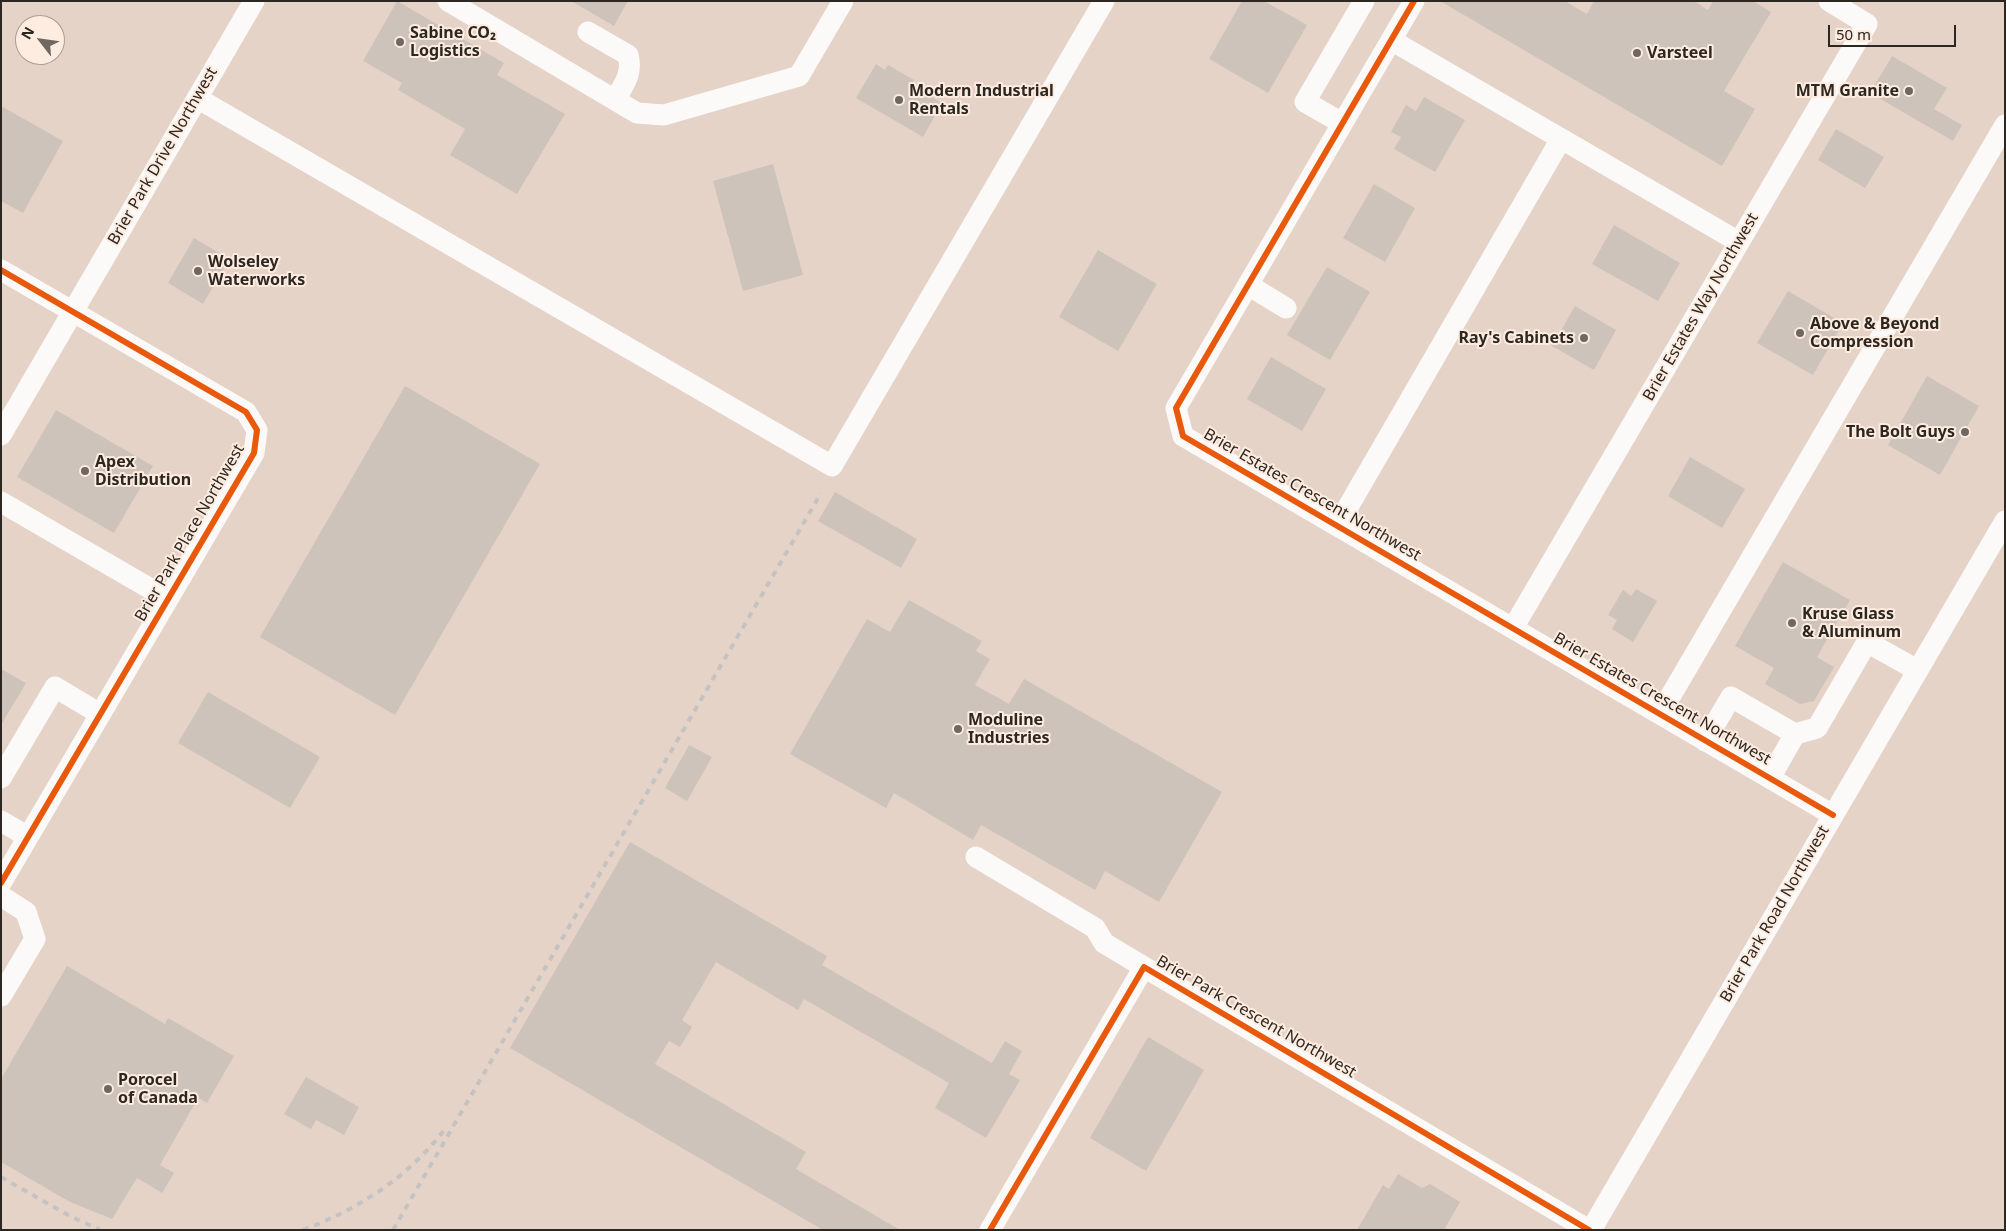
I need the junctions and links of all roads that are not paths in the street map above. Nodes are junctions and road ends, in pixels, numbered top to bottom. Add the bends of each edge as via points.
1 (254, 1) edge
2 (448, 1) edge
3 (843, 1) edge
4 (1104, 1) edge
5 (1364, 1) edge
6 (1414, 1) edge
7 (1829, 1) edge
8 (588, 32) dead end
9 (1391, 40) junction
10 (197, 98) junction
11 (615, 100) junction
12 (1342, 123) junction
13 (2005, 125) edge
14 (1561, 139) junction
15 (1739, 242) junction
16 (1, 270) edge
17 (1248, 285) junction
18 (1286, 308) dead end
19 (73, 312) junction
20 (1, 434) edge
21 (1, 502) edge
22 (2005, 521) edge
23 (1337, 526) junction
24 (168, 599) junction
25 (1513, 628) junction
26 (1917, 670) junction
27 (100, 714) junction
28 (1660, 714) junction
29 (1795, 734) junction
30 (1706, 740) junction
31 (1, 778) edge
32 (1770, 778) junction
33 (1833, 815) junction
34 (1, 821) edge
35 (28, 837) junction
36 (976, 857) dead end
37 (1, 883) edge
38 (1, 896) edge
39 (1144, 967) junction
40 (1, 996) edge
41 (990, 1230) edge
42 (1590, 1230) edge

1 - 10 street, Brier Park Drive Northwest
2 - 11 street
3 - 11 street via 799,76 664,115 637,113
4 - 10 street via 832,466
5 - 12 street via 1305,102
6 - 9 street, Brier Estates Crescent Northwest
7 - 15 street, Brier Estates Way Northwest via 1867,24
8 - 11 street via 628,55 631,67
9 - 12 street, Brier Estates Crescent Northwest
9 - 14 street
10 - 19 street, Brier Park Drive Northwest
12 - 17 street, Brier Estates Crescent Northwest
13 - 28 street
14 - 15 street
14 - 23 street
15 - 25 street, Brier Estates Way Northwest
16 - 19 street, Brier Park Place Northwest
17 - 18 street
17 - 23 street, Brier Estates Crescent Northwest via 1176,408 1183,436
19 - 20 street, Brier Park Drive Northwest
19 - 24 street, Brier Park Place Northwest via 246,412 257,430 254,453
21 - 24 street
22 - 26 street, Brier Park Road Northwest
23 - 25 street, Brier Estates Crescent Northwest
24 - 27 street, Brier Park Place Northwest
25 - 28 street, Brier Estates Crescent Northwest
26 - 29 street via 1867,642 1817,728
26 - 33 street, Brier Park Road Northwest
27 - 31 street via 55,687
27 - 35 street, Brier Park Place Northwest
28 - 30 street, Brier Estates Crescent Northwest
29 - 30 street via 1731,696
29 - 32 street
30 - 32 street, Brier Estates Crescent Northwest
32 - 33 street, Brier Estates Crescent Northwest
33 - 42 street, Brier Park Road Northwest
34 - 35 street
35 - 37 street, Brier Park Place Northwest
36 - 39 street via 1095,928 1104,943
38 - 40 street via 26,912 34,939
39 - 41 street, Brier Park Crescent Northwest
39 - 42 street, Brier Park Crescent Northwest

